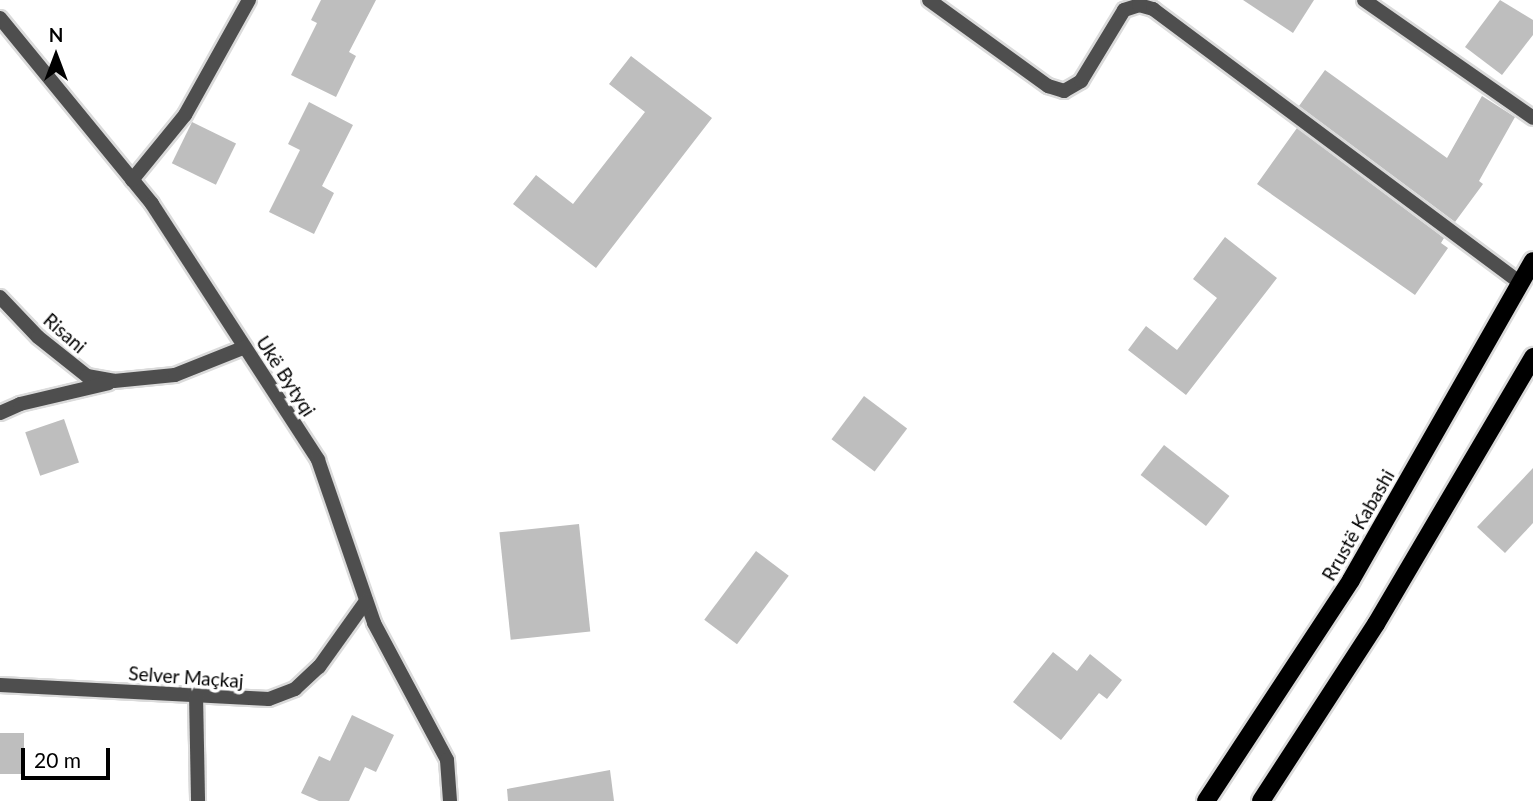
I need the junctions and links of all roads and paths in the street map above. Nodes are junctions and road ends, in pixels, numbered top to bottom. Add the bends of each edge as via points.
1 (249, 0) edge
2 (929, 0) edge
3 (1364, 0) edge
4 (0, 18) edge
5 (1533, 118) edge
6 (132, 180) junction
7 (1533, 261) edge
8 (1521, 283) junction
9 (0, 297) edge
10 (244, 347) junction
11 (1533, 357) edge
12 (114, 381) junction
13 (0, 413) edge
14 (366, 601) junction
15 (0, 685) edge
16 (196, 694) junction
17 (198, 801) edge
18 (450, 801) edge
19 (1206, 801) edge
20 (1261, 801) edge

1 - 6 street via 185,115
2 - 8 street via 1048,86 1064,92 1081,80 1124,10 1139,5 1153,9
3 - 5 street
4 - 6 street, Ukë Bytyqi
6 - 10 street, Ukë Bytyqi
7 - 8 main road, Rrustë Kabashi
8 - 19 main road, Rrustë Kabashi via 1351,580
9 - 12 street, Risani via 66,362 88,376
10 - 12 street, Risani via 175,375
10 - 14 street, Ukë Bytyqi via 318,460
11 - 20 main road via 1376,624
12 - 13 street, Risani
14 - 16 street, Selver Maçkaj via 338,642 295,690 247,701
14 - 18 street, Ukë Bytyqi via 447,760
15 - 16 street, Selver Maçkaj
16 - 17 street

